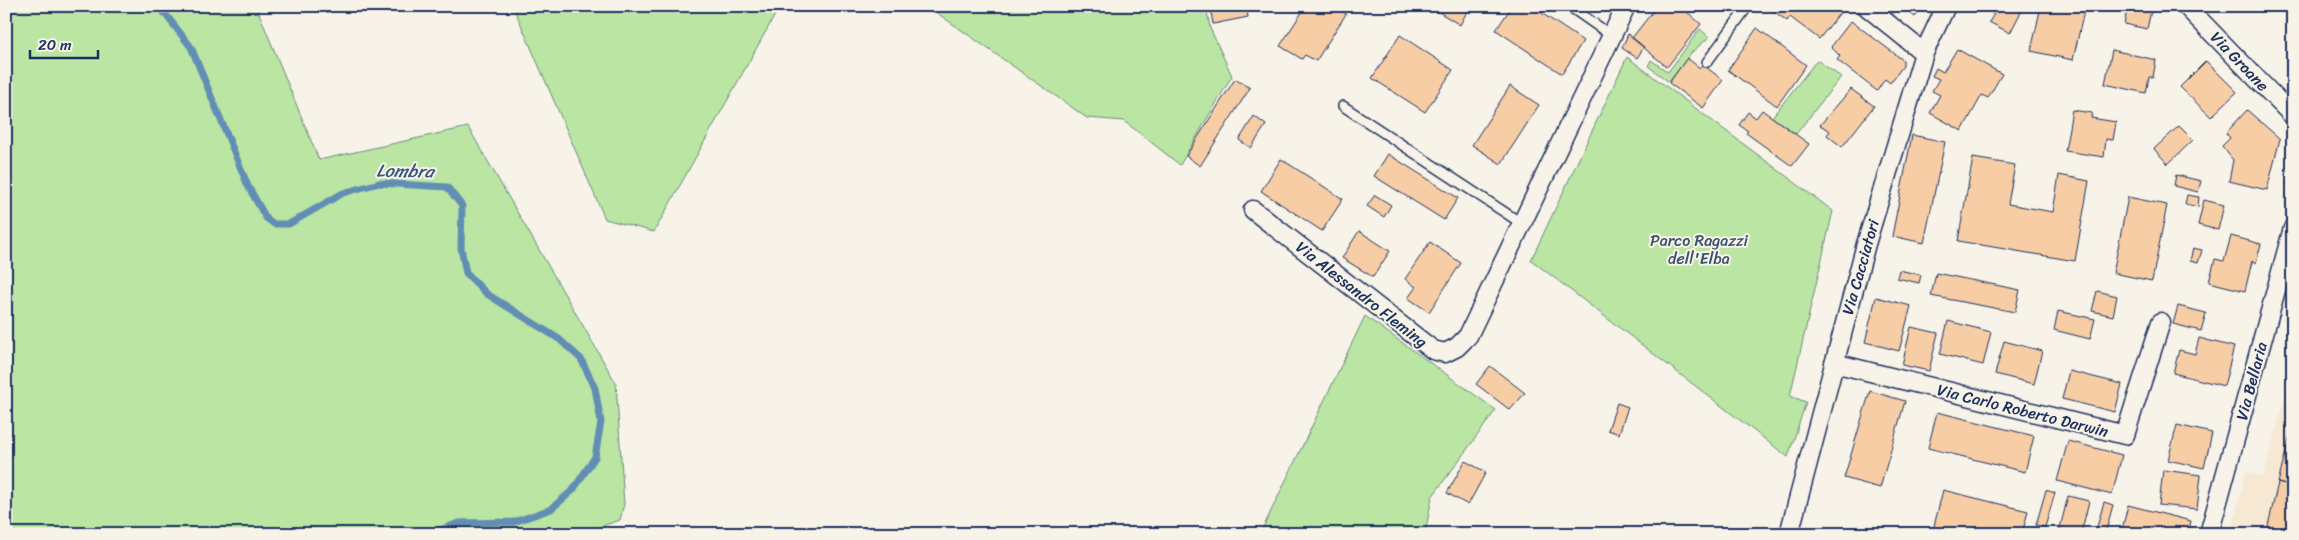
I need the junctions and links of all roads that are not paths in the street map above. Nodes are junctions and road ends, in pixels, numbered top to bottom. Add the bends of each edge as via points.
1 (1569, 6) edge
2 (1626, 6) edge
3 (1748, 6) edge
4 (1866, 6) edge
5 (1946, 6) edge
6 (2186, 6) edge
7 (1612, 36) junction
8 (1924, 53) junction
9 (1707, 62) dead end
10 (1343, 106) dead end
11 (2293, 116) edge
12 (1253, 210) dead end
13 (1521, 223) junction
14 (2293, 228) edge
15 (2161, 322) dead end
16 (1834, 363) junction
17 (1789, 534) edge
18 (2209, 534) edge

1 - 7 lane
2 - 7 street, Via Alessandro Fleming
3 - 9 lane
4 - 8 street
5 - 8 street, Via Cacciatori
6 - 11 street, Via Groane
7 - 13 street, Via Alessandro Fleming
8 - 16 street, Via Cacciatori
10 - 13 lane
12 - 13 street, Via Alessandro Fleming via 1433,350 1445,353 1458,347 1468,336
14 - 18 street, Via Bellaria
15 - 16 street, Via Carlo Roberto Darwin via 2125,436
16 - 17 street, Via Cacciatori

